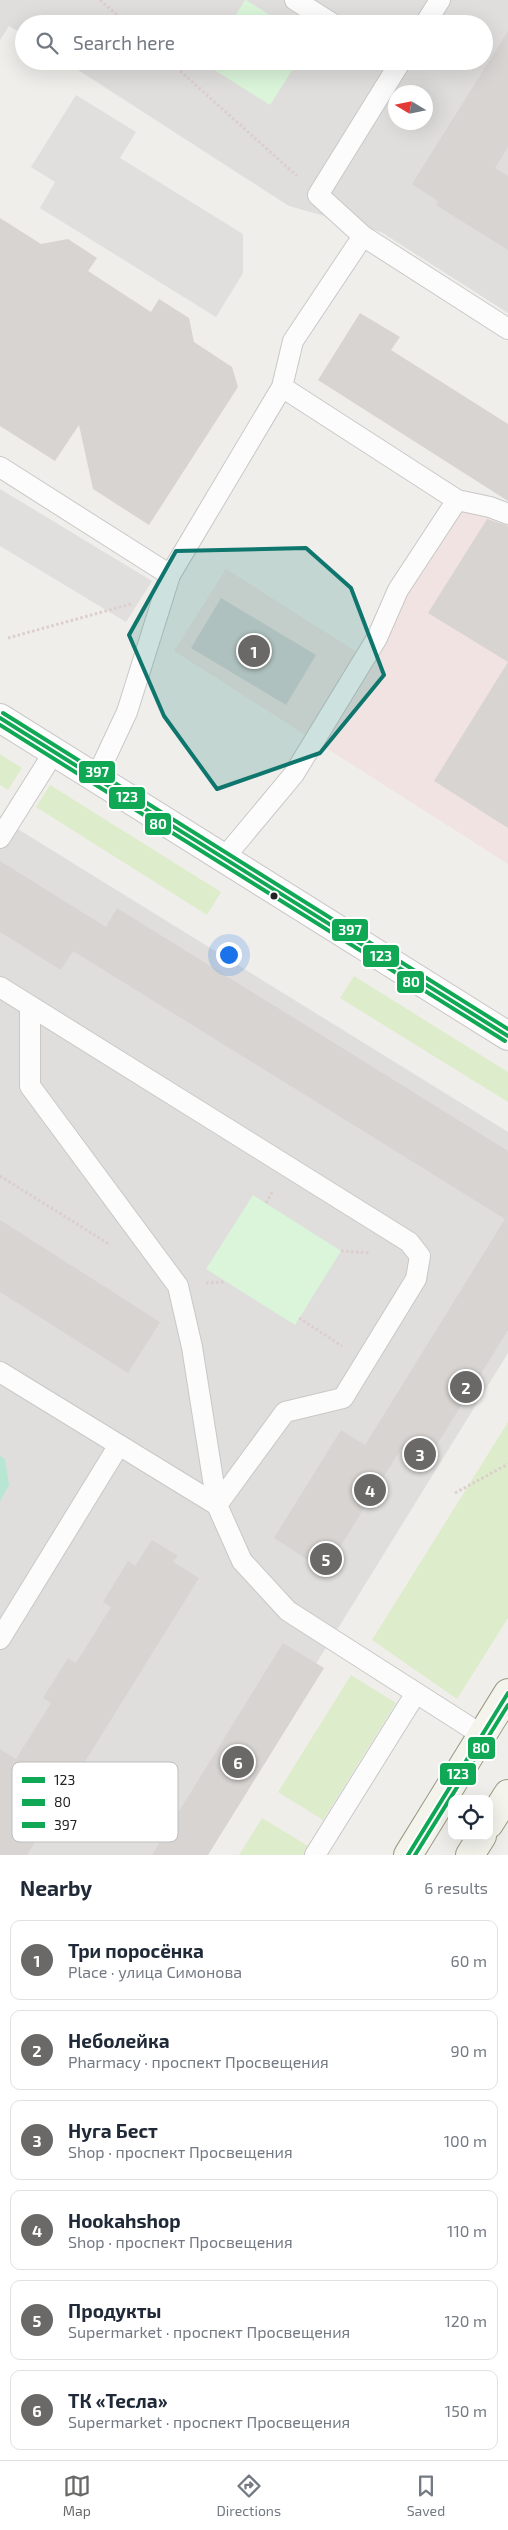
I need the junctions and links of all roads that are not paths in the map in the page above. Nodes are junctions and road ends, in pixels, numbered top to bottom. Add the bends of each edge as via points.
1 (295, 0) edge
2 (440, 0) edge
3 (319, 15) edge
4 (431, 15) edge
5 (393, 70) edge
6 (363, 236) junction
7 (508, 329) edge
8 (282, 387) junction
9 (0, 467) edge
10 (457, 500) junction
11 (508, 514) edge
12 (170, 576) junction
13 (0, 718) edge
14 (54, 752) junction
15 (96, 778) junction
16 (0, 838) edge
17 (224, 858) junction
18 (0, 987) edge
19 (30, 1007) junction
20 (508, 1036) edge
21 (0, 1372) edge
22 (119, 1445) junction
23 (217, 1505) junction
24 (0, 1639) edge
25 (416, 1693) junction
26 (508, 1693) edge
27 (482, 1734) junction
28 (508, 1794) edge
29 (493, 1818) edge
30 (479, 1840) edge
31 (315, 1855) edge
32 (408, 1855) edge
33 (470, 1855) edge

1 - 3 lane
2 - 4 lane
5 - 6 lane via 318,194
6 - 7 lane
6 - 8 lane via 293,341
8 - 10 lane
8 - 12 lane
9 - 12 lane
10 - 11 lane
10 - 17 lane via 398,590 377,638 294,774
12 - 15 lane via 127,712
13 - 14 street
14 - 15 street
14 - 16 lane
15 - 17 street
17 - 20 street
18 - 19 lane
19 - 23 lane via 30,1086 178,1286 192,1347
19 - 23 lane via 409,1242 420,1256 416,1279 343,1398 285,1412
21 - 22 lane
22 - 23 lane
22 - 24 lane
23 - 25 lane via 242,1561 288,1611
25 - 27 lane
25 - 31 lane
26 - 27 main road
27 - 32 main road
28 - 29 main road
30 - 33 main road

